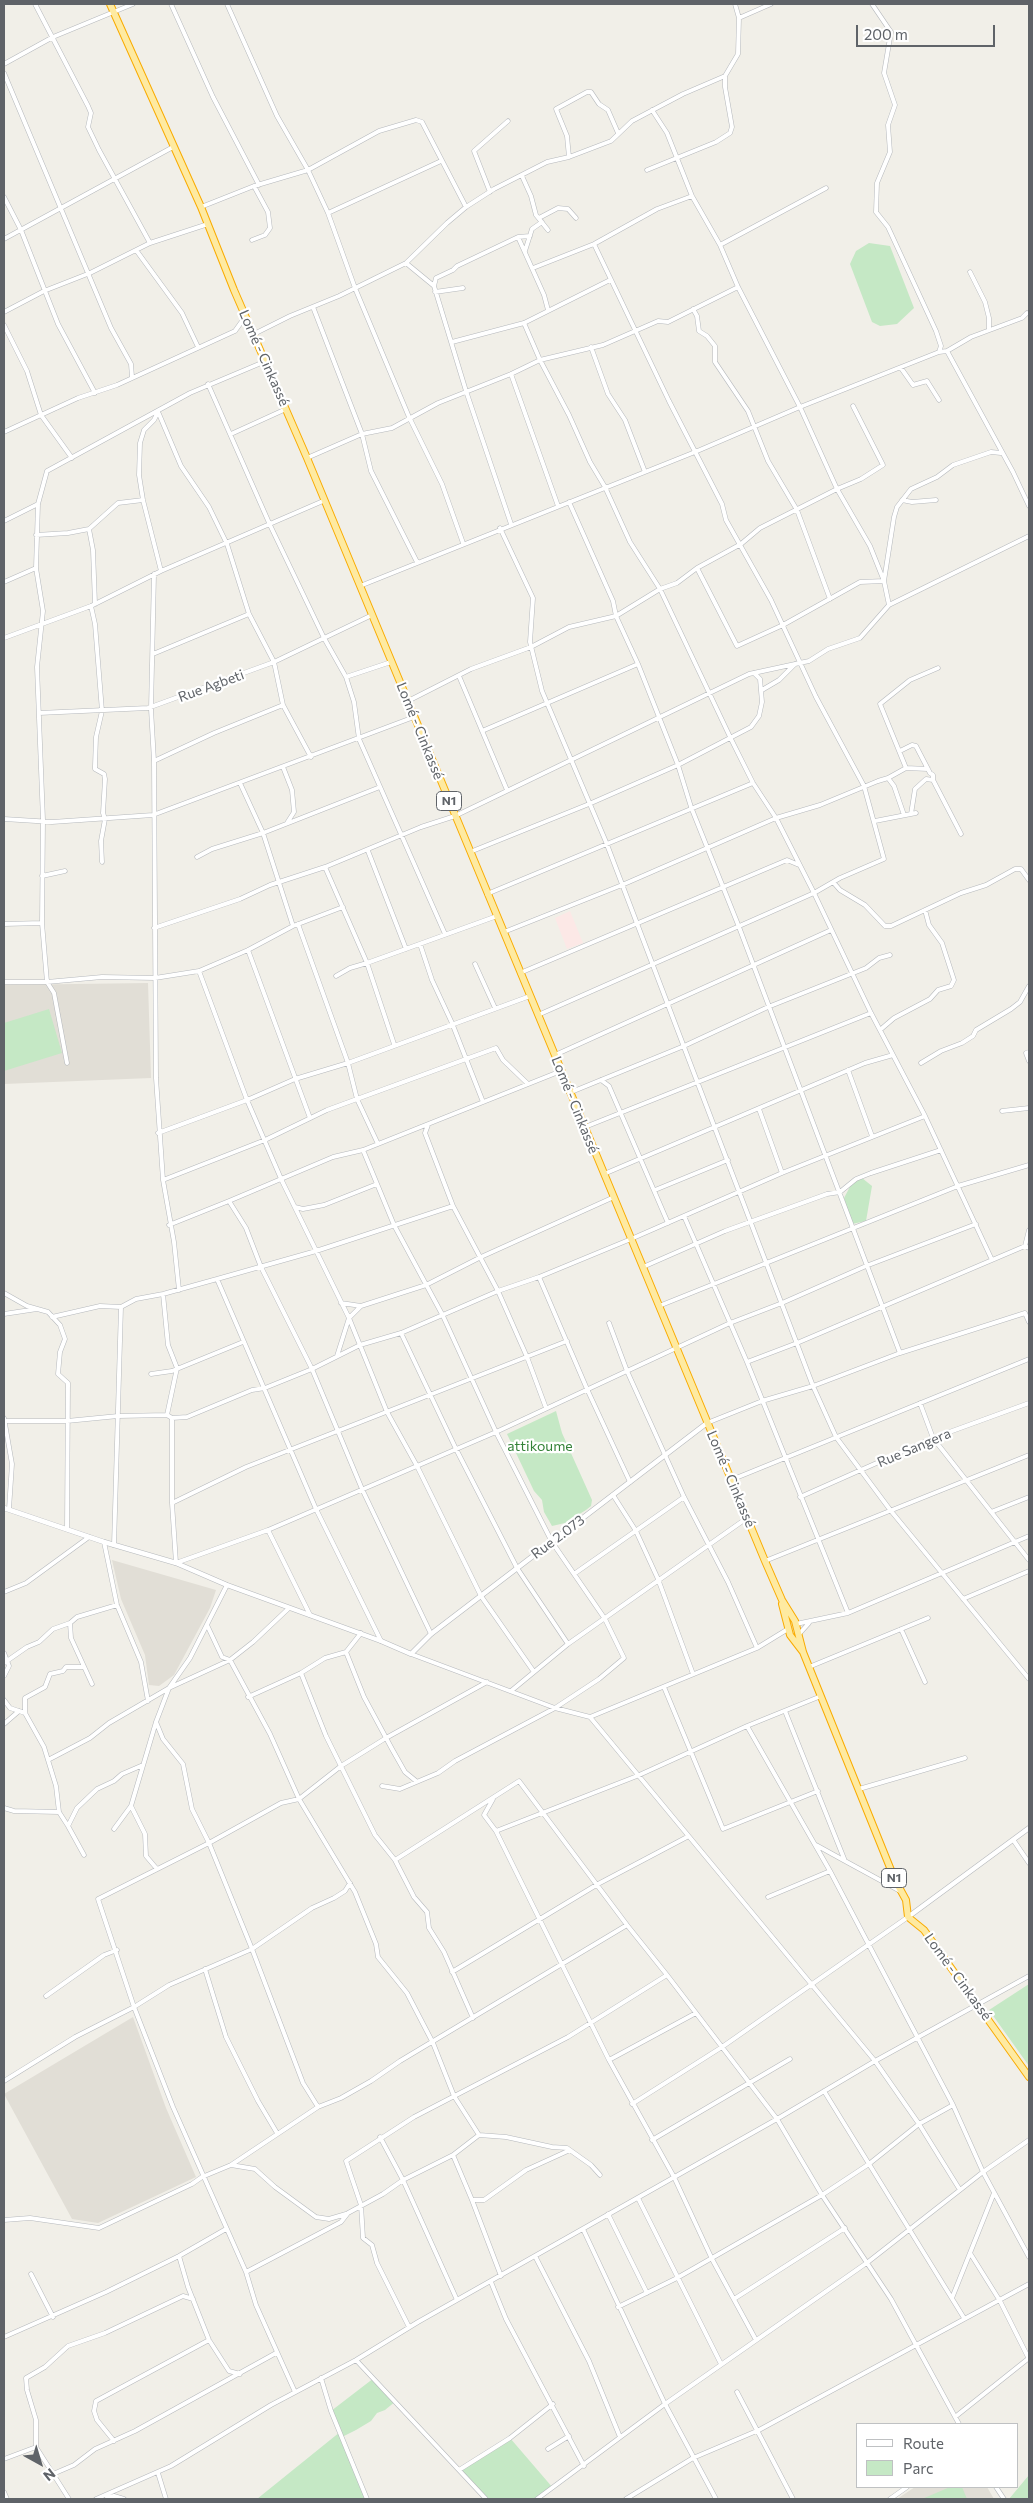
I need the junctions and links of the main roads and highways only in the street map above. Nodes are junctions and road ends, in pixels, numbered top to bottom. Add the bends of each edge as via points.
1 (110, 4) edge
2 (782, 1600) junction
3 (803, 1652) junction
4 (1029, 2077) edge

1 - 2 highway, Lomé - Cinkassé / N1 via 201,207 307,458
2 - 3 highway, Lomé - Cinkassé / N1 via 800,1633
2 - 3 highway, Lomé - Cinkassé / N1 via 789,1632
3 - 4 highway, Lomé - Cinkassé / N1 via 906,1900 908,1917 924,1930

